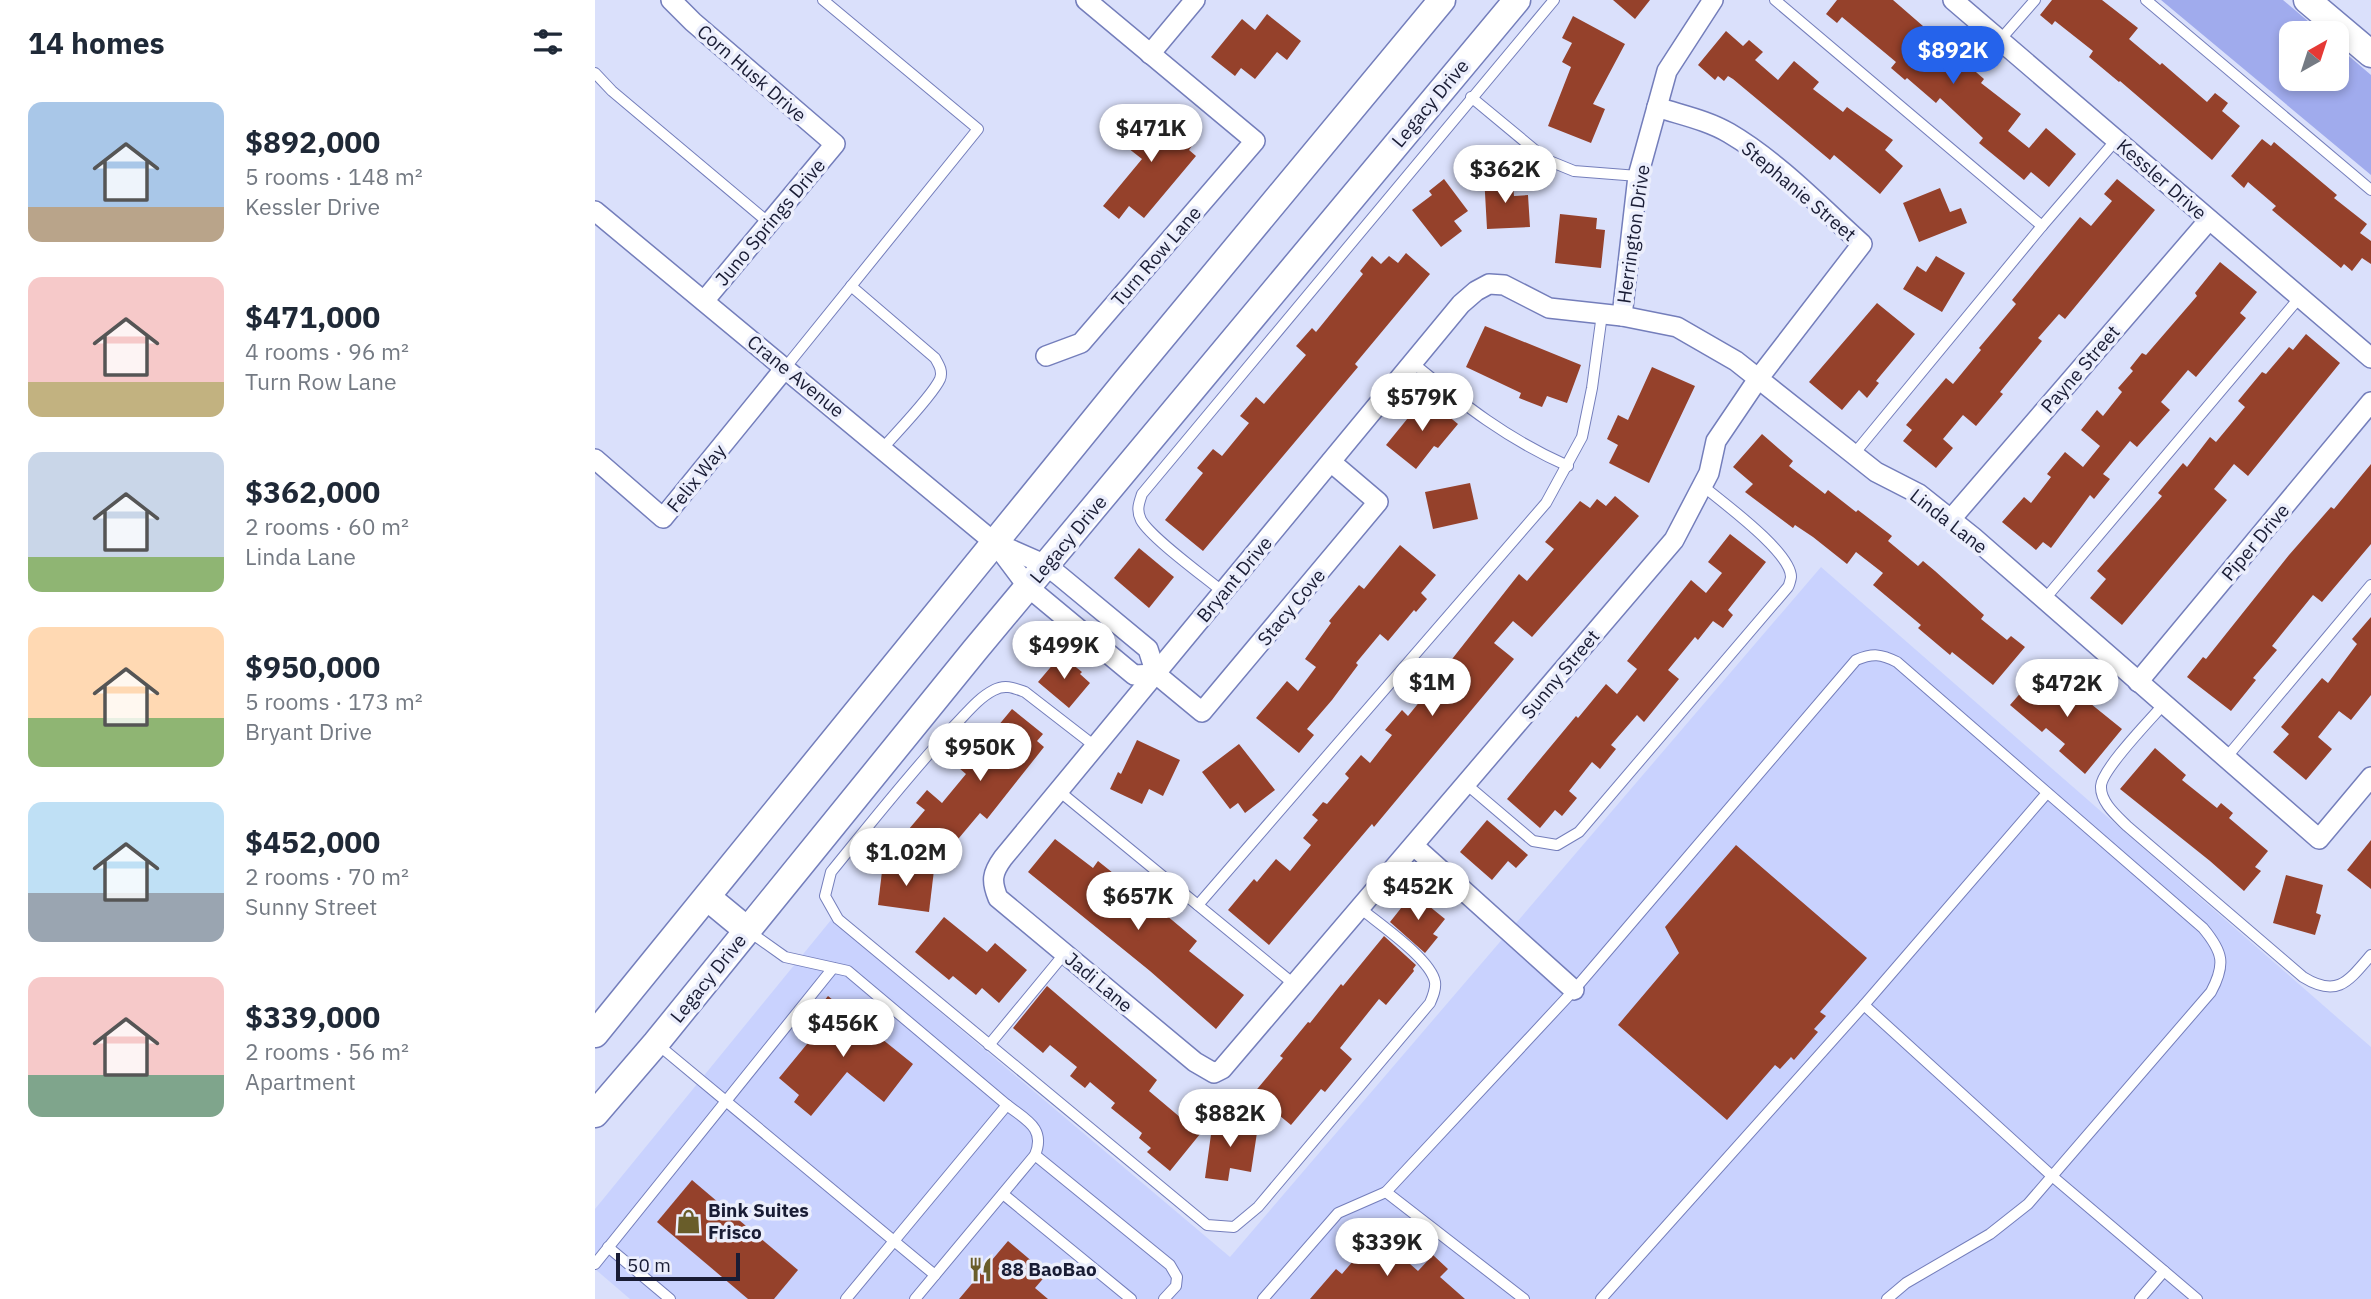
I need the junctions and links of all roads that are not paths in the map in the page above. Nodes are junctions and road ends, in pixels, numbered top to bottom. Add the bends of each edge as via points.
1 (671, 0) edge
2 (823, 0) edge
3 (1086, 0) edge
4 (1195, 0) edge
5 (1442, 0) edge
6 (1517, 0) edge
7 (1554, 0) edge
8 (1713, 0) edge
9 (1775, 0) edge
10 (1953, 0) edge
11 (2035, 0) edge
12 (2146, 0) edge
13 (2307, 0) edge
14 (2000, 40) junction
15 (1150, 54) junction
16 (2371, 54) edge
17 (595, 73) edge
18 (1472, 97) junction
19 (1657, 107) junction
20 (2116, 140) junction
21 (835, 144) joint
22 (1638, 176) junction
23 (2371, 190) edge
24 (595, 211) edge
25 (2209, 220) junction
26 (769, 223) junction
27 (2042, 226) junction
28 (1862, 244) joint
29 (1489, 284) joint
30 (851, 286) junction
31 (2300, 297) junction
32 (704, 301) junction
33 (1612, 315) junction
34 (1046, 356) dead end
35 (2371, 358) edge
36 (1413, 363) junction
37 (786, 368) junction
38 (1758, 379) junction
39 (2371, 401) edge
40 (883, 448) junction
41 (1854, 454) junction
42 (595, 459) edge
43 (1331, 462) junction
44 (1568, 466) junction
45 (1703, 486) junction
46 (1951, 519) junction
47 (995, 543) junction
48 (1046, 565) junction
49 (2371, 585) edge
50 (1028, 587) junction
51 (1223, 592) junction
52 (2044, 600) junction
53 (1156, 674) junction
54 (2138, 682) junction
55 (2164, 704) junction
56 (1095, 747) junction
57 (2226, 758) junction
58 (2371, 777) edge
59 (1466, 784) junction
60 (1059, 791) junction
61 (2047, 793) junction
62 (1413, 846) junction
63 (993, 884) joint
64 (707, 897) junction
65 (1198, 905) junction
66 (1360, 908) junction
67 (747, 930) junction
68 (1065, 954) junction
69 (2371, 955) edge
70 (833, 968) junction
71 (1295, 985) junction
72 (1574, 990) junction
73 (1864, 1005) junction
74 (595, 1034) edge
75 (656, 1043) junction
76 (989, 1045) junction
77 (1214, 1073) joint
78 (726, 1100) junction
79 (1007, 1105) junction
80 (595, 1114) edge
81 (1035, 1155) junction
82 (2052, 1176) junction
83 (1386, 1192) junction
84 (1003, 1194) junction
85 (894, 1241) junction
86 (608, 1247) junction
87 (595, 1264) edge
88 (2164, 1271) junction
89 (935, 1275) junction
90 (670, 1299) edge
91 (846, 1299) edge
92 (915, 1299) edge
93 (1131, 1299) edge
94 (1164, 1299) edge
95 (1263, 1299) edge
96 (1524, 1299) edge
97 (1601, 1299) edge
98 (1887, 1299) edge
99 (2140, 1299) edge
100 (2197, 1299) edge

1 - 21 street, Corn Husk Drive
2 - 30 lane via 978,129
3 - 15 street
4 - 15 street
5 - 47 main road
6 - 48 main road, Legacy Drive
7 - 18 lane
8 - 19 street, Herrington Drive via 1667,71
9 - 27 lane
10 - 14 street, Kessler Drive
11 - 14 lane
12 - 23 lane
13 - 16 main road
14 - 20 street, Kessler Drive
15 - 34 street, Turn Row Lane via 1255,141 1081,344
17 - 26 lane
18 - 22 lane via 1547,160 1574,171
18 - 51 lane via 1142,494 1137,508 1147,527
19 - 22 street, Herrington Drive
19 - 28 street, Stephanie Street via 1730,133
20 - 25 street, Kessler Drive
20 - 27 lane
21 - 26 street, Juno Springs Drive
22 - 33 street, Herrington Drive
24 - 32 street, Crane Avenue
25 - 31 street, Kessler Drive
25 - 46 street, Payne Street
26 - 32 street, Juno Springs Drive
27 - 41 lane
28 - 38 street, Sunny Street
29 - 33 street, Linda Lane via 1504,285 1549,308
29 - 36 street, Bryant Drive via 1461,304
30 - 37 lane
30 - 40 lane via 935,358 941,369 936,385
31 - 35 street, Kessler Drive
31 - 52 lane
32 - 37 street, Crane Avenue
33 - 38 street, Linda Lane via 1677,327
33 - 44 lane via 1582,437
36 - 43 street, Bryant Drive
36 - 44 lane via 1501,432
37 - 40 street, Crane Avenue
37 - 42 street, Felix Way via 663,518
38 - 41 street, Linda Lane
38 - 45 street, Sunny Street via 1716,441
39 - 54 street, Piper Drive
40 - 47 street, Crane Avenue
41 - 46 street, Linda Lane
43 - 51 street, Bryant Drive
43 - 53 street, Stacy Cove via 1378,502 1202,712
44 - 65 lane via 1546,503
45 - 59 street, Sunny Street via 1674,540
45 - 59 lane via 1773,545 1789,570 1788,587 1566,842 1533,841
46 - 52 street, Linda Lane
47 - 48 street, Crane Avenue
47 - 50 street, Crane Avenue
47 - 64 main road
48 - 50 main road, Legacy Drive
48 - 53 street, Crane Avenue via 1148,649
49 - 57 lane
50 - 53 street, Crane Avenue via 1134,675
50 - 67 main road, Legacy Drive
51 - 53 street, Bryant Drive
52 - 54 street, Linda Lane
53 - 56 street, Bryant Drive
54 - 55 street, Linda Lane
55 - 57 street, Linda Lane
55 - 69 lane via 2108,769 2101,784 2111,809 2320,987 2345,981
56 - 60 street, Bryant Drive
56 - 76 lane via 1025,692 1011,687 991,691 932,749 831,872 825,897 838,919
57 - 58 street, Linda Lane via 2319,839
59 - 62 street, Sunny Street
60 - 63 street, Bryant Drive via 994,871
60 - 65 lane
61 - 72 lane via 1896,662 1882,655 1856,660
61 - 73 lane
61 - 82 lane via 2203,928 2221,958 2211,992
62 - 66 street, Sunny Street
62 - 72 street
63 - 68 street, Jadi Lane via 998,898
64 - 67 main road
64 - 74 main road
65 - 71 lane
66 - 71 street, Sunny Street
66 - 76 lane via 1421,959 1435,981 1435,991 1430,1003 1258,1207 1234,1227 1207,1225 1196,1218
67 - 70 lane via 785,957
67 - 75 main road, Legacy Drive
68 - 76 lane
68 - 77 street, Jadi Lane
70 - 78 lane
70 - 79 lane via 848,971
71 - 77 street, Sunny Street via 1228,1064
72 - 83 lane
73 - 82 lane
73 - 97 lane
75 - 78 lane
75 - 80 main road, Legacy Drive
78 - 85 lane
78 - 86 lane
79 - 81 lane via 1035,1127 1039,1143
79 - 85 lane
81 - 84 lane
81 - 94 lane via 1170,1265 1176,1286
82 - 88 lane
82 - 98 lane via 2028,1204 1990,1234
83 - 95 lane via 1338,1213
83 - 96 lane
84 - 89 lane
84 - 93 lane
85 - 89 lane
85 - 91 lane
86 - 87 lane
86 - 90 lane
88 - 99 lane
88 - 100 lane
89 - 92 lane

